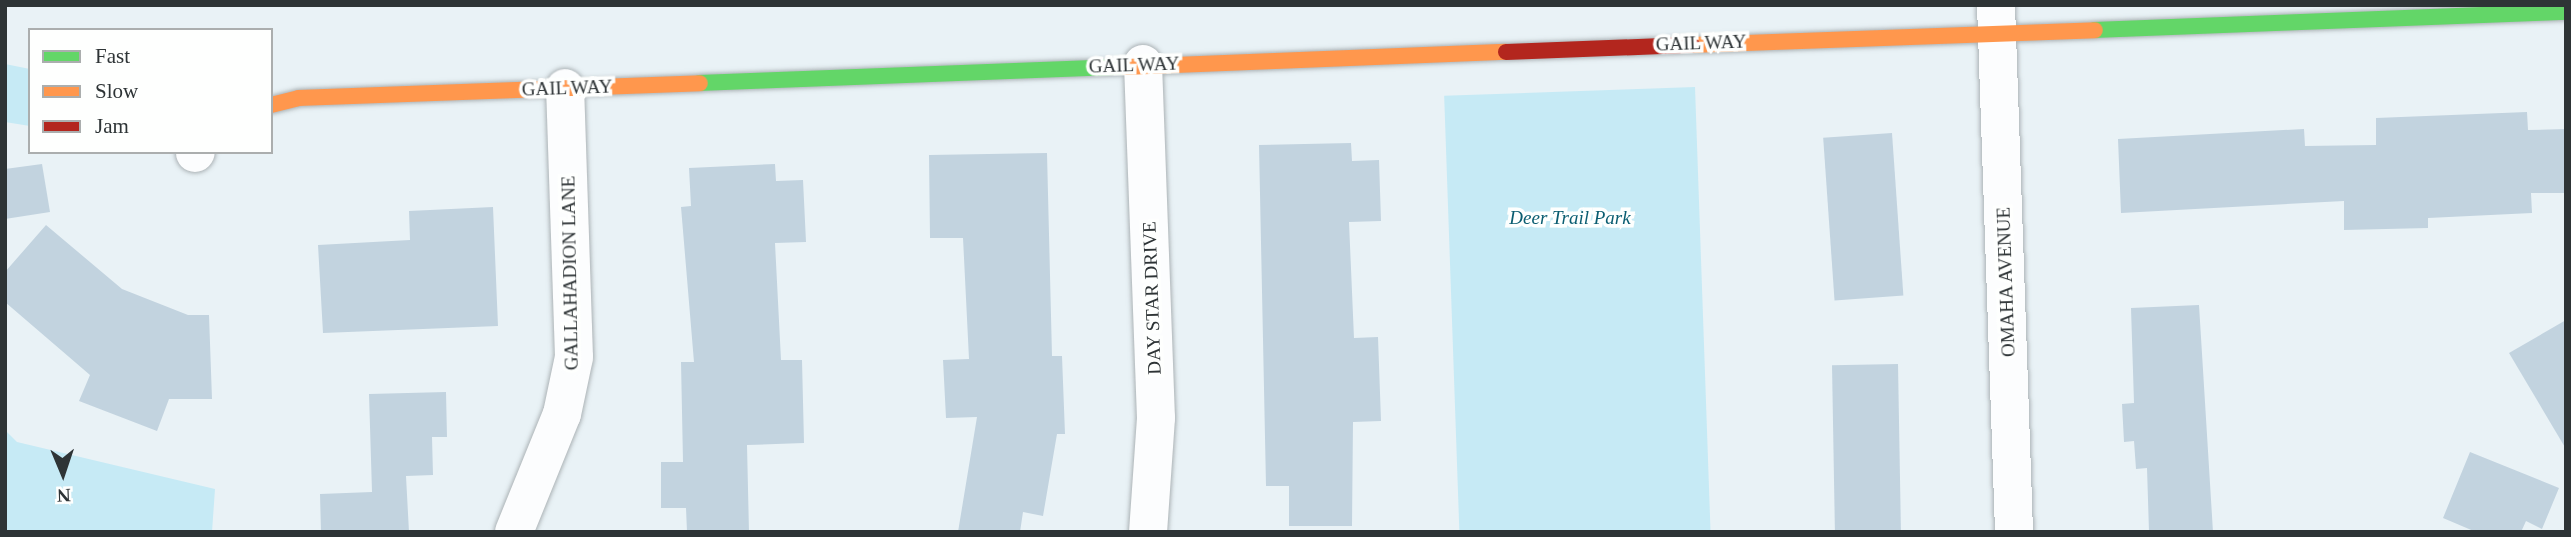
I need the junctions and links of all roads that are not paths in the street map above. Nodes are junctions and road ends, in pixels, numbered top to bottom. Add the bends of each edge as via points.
1 (2566, 12) edge
2 (1997, 18) edge
3 (1143, 64) junction
4 (565, 88) junction
5 (273, 104) edge
6 (514, 532) edge
7 (1148, 532) edge
8 (2014, 532) edge

1 - 2 street, GAIL WAY
2 - 3 street, GAIL WAY
2 - 8 street, OMAHA AVENUE
3 - 4 street, GAIL WAY
3 - 7 street, DAY STAR DRIVE via 1156,418
4 - 5 street, GAIL WAY via 299,98
4 - 6 street, GALLAHADION LANE via 575,357 562,414

